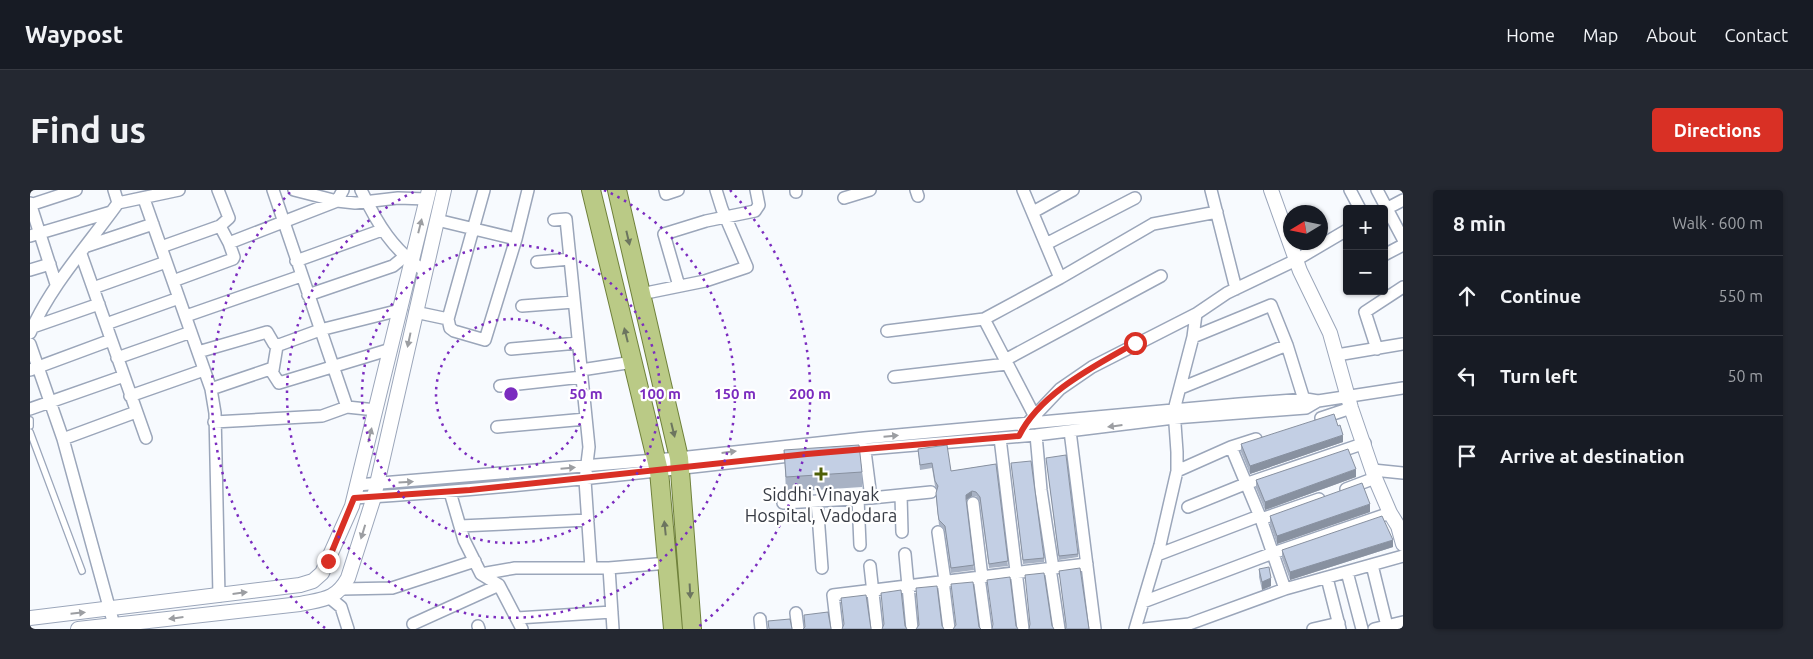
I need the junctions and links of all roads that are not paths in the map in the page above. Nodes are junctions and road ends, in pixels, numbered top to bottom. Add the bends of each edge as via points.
1 (76, 190) edge
2 (114, 190) edge
3 (179, 190) edge
4 (218, 190) edge
5 (273, 190) edge
6 (294, 190) edge
7 (343, 190) edge
8 (361, 190) edge
9 (444, 190) edge
10 (484, 190) edge
11 (528, 190) edge
12 (591, 190) edge
13 (617, 190) edge
14 (665, 190) edge
15 (678, 190) edge
16 (716, 190) edge
17 (756, 190) edge
18 (870, 190) edge
19 (1023, 190) edge
20 (1073, 190) edge
21 (1211, 190) edge
22 (1271, 190) edge
23 (1350, 190) edge
24 (1377, 190) edge
25 (428, 195) edge
26 (144, 198) junction
27 (844, 198) dead end
28 (1135, 198) dead end
29 (1403, 200) edge
30 (337, 201) junction
31 (367, 202) junction
32 (30, 204) edge
33 (1358, 205) edge
34 (1383, 205) edge
35 (115, 207) junction
36 (1388, 208) edge
37 (1033, 212) junction
38 (1217, 212) junction
39 (1388, 214) edge
40 (726, 217) junction
41 (437, 220) junction
42 (554, 220) dead end
43 (283, 221) junction
44 (153, 224) junction
45 (220, 226) junction
46 (474, 228) junction
47 (382, 230) junction
48 (1343, 232) edge
49 (35, 235) edge
50 (516, 239) junction
51 (1403, 239) edge
52 (229, 243) junction
53 (1046, 244) junction
54 (161, 246) junction
55 (1403, 246) edge
56 (84, 250) junction
57 (1388, 253) edge
58 (570, 259) junction
59 (408, 260) junction
60 (1296, 260) junction
61 (296, 261) junction
62 (166, 262) junction
63 (537, 262) dead end
64 (50, 264) junction
65 (30, 270) edge
66 (425, 271) junction
67 (301, 276) junction
68 (1161, 276) dead end
69 (1060, 278) junction
70 (173, 280) junction
71 (56, 284) junction
72 (679, 286) junction
73 (1403, 287) edge
74 (93, 288) junction
75 (1236, 289) junction
76 (308, 294) junction
77 (641, 294) junction
78 (179, 298) junction
79 (574, 302) junction
80 (99, 304) junction
81 (522, 306) dead end
82 (400, 310) junction
83 (415, 312) junction
84 (1196, 314) junction
85 (186, 316) junction
86 (448, 319) junction
87 (984, 319) junction
88 (106, 324) junction
89 (31, 330) edge
90 (320, 330) junction
91 (887, 331) dead end
92 (191, 332) junction
93 (1193, 337) junction
94 (111, 340) junction
95 (578, 343) junction
96 (30, 344) edge
97 (1403, 344) edge
98 (1287, 345) junction
99 (277, 346) junction
100 (391, 349) junction
101 (511, 349) dead end
102 (1377, 349) junction
103 (198, 352) junction
104 (1337, 355) junction
105 (117, 358) junction
106 (633, 362) junction
107 (1006, 362) junction
108 (333, 367) junction
109 (34, 368) edge
110 (204, 370) junction
111 (272, 370) junction
112 (581, 374) junction
113 (124, 376) junction
114 (894, 377) dead end
115 (500, 386) dead end
116 (1181, 388) junction
117 (1403, 388) edge
118 (211, 389) junction
119 (130, 396) junction
120 (1306, 403) junction
121 (1349, 403) junction
122 (50, 404) junction
123 (347, 407) junction
124 (30, 409) edge
125 (376, 410) junction
126 (136, 412) junction
127 (1174, 414) junction
128 (1034, 415) junction
129 (586, 419) junction
130 (30, 420) edge
131 (1314, 420) edge
132 (214, 422) junction
133 (1024, 425) junction
134 (30, 426) edge
135 (497, 427) dead end
136 (1070, 431) junction
137 (30, 432) edge
138 (1036, 435) junction
139 (1019, 436) junction
140 (1268, 436) edge
141 (146, 438) dead end
142 (1000, 438) junction
143 (63, 439) junction
144 (1365, 443) junction
145 (864, 444) junction
146 (1231, 448) junction
147 (680, 463) junction
148 (657, 465) junction
149 (586, 466) junction
150 (1176, 471) junction
151 (1403, 473) edge
152 (1374, 474) junction
153 (585, 480) junction
154 (1245, 484) junction
155 (375, 490) junction
156 (356, 492) junction
157 (450, 492) junction
158 (931, 492) dead end
159 (901, 495) junction
160 (871, 498) junction
161 (858, 499) junction
162 (817, 501) junction
163 (783, 503) dead end
164 (972, 503) dead end
165 (1188, 507) dead end
166 (1390, 513) junction
167 (1260, 517) junction
168 (588, 520) junction
169 (460, 526) junction
170 (1400, 526) edge
171 (902, 532) dead end
172 (938, 532) dead end
173 (1403, 544) edge
174 (860, 545) dead end
175 (1273, 553) junction
176 (904, 554) dead end
177 (1157, 555) junction
178 (1403, 556) edge
179 (474, 560) junction
180 (668, 563) junction
181 (1087, 564) junction
182 (1372, 565) junction
183 (870, 566) dead end
184 (591, 568) junction
185 (609, 568) junction
186 (822, 568) dead end
187 (1051, 568) junction
188 (82, 571) dead end
189 (1347, 572) junction
190 (1016, 573) junction
191 (481, 574) junction
192 (981, 577) junction
193 (1327, 578) junction
194 (944, 581) junction
195 (499, 585) junction
196 (907, 586) junction
197 (342, 589) junction
198 (1285, 589) junction
199 (872, 590) junction
200 (219, 596) junction
201 (330, 598) junction
202 (1143, 602) junction
203 (110, 609) junction
204 (612, 612) junction
205 (796, 613) dead end
206 (30, 618) edge
207 (517, 618) junction
208 (1403, 622) edge
209 (413, 624) dead end
210 (114, 625) junction
211 (1340, 626) edge
212 (1387, 626) junction
213 (1159, 628) edge
214 (78, 629) edge
215 (348, 629) edge
216 (522, 629) edge
217 (613, 629) edge
218 (673, 629) edge
219 (692, 629) edge
220 (798, 629) edge
221 (837, 629) edge
222 (877, 629) edge
223 (912, 629) edge
224 (950, 629) edge
225 (986, 629) edge
226 (1023, 629) edge
227 (1059, 629) edge
228 (1095, 629) edge
229 (1134, 629) edge
230 (1145, 629) edge
231 (1313, 629) edge
232 (1362, 629) edge
233 (1374, 629) edge

1 - 32 street
2 - 35 street
3 - 26 street
4 - 45 street via 229,218
5 - 43 street
6 - 30 street
7 - 30 street
8 - 31 street
9 - 41 street
10 - 46 street
11 - 50 street
106 -> 12 main road
13 -> 77 main road
14 - 15 street via 666,194
16 - 40 street
17 - 40 street via 758,208
18 - 27 street
19 - 37 street
20 - 37 street
21 - 38 street
22 - 60 street
23 - 33 street
24 - 34 street
25 - 31 street
59 -> 25 street
26 - 35 street
26 - 44 street
28 - 53 street
29 - 36 street
30 - 31 street
30 - 43 street
31 - 47 street
32 - 49 street
35 - 49 street
35 - 56 street
37 - 53 street
38 - 69 street via 1153,224
38 - 75 street
39 - 51 street
40 - 72 street via 664,234
40 - 72 street via 747,267
41 - 46 street
41 - 66 street
42 - 58 street via 566,219
43 - 52 street
43 - 61 street
44 - 54 street
44 - 56 street
45 - 52 street
45 - 54 street
46 - 50 street
46 - 86 street
47 - 59 street
47 - 61 street
48 - 60 street
49 - 64 street
50 - 86 street via 487,339 454,331
52 - 70 street via 232,259
53 - 69 street
54 - 62 street
55 - 57 street
56 - 71 street
56 - 74 street
58 - 63 street
58 - 79 street
59 - 66 street
59 - 76 street
59 - 82 street
60 - 75 street
60 - 104 street
61 - 67 street
62 - 70 street
62 - 74 street
64 - 65 street
64 - 71 street
66 - 83 street
67 - 76 street
67 - 85 street
68 - 107 street
69 - 87 street
70 - 78 street
71 - 89 street
72 - 77 street
73 - 102 street via 1365,312
74 - 80 street
75 - 84 street
76 - 90 street
77 -> 147 main road
78 - 85 street
78 - 88 street
79 - 81 street
79 - 95 street
80 - 88 street
80 - 89 street
82 - 90 street
82 - 100 street
83 - 86 street
83 -> 155 street
84 - 93 street
84 - 128 street via 1092,367 1060,389
85 - 92 street
87 - 91 street
87 - 107 street
88 - 94 street
90 - 99 street
90 - 108 street
92 - 103 street
92 - 105 street
93 - 98 street via 1271,306
93 - 116 street
94 - 105 street
94 - 109 street
95 - 101 street
95 - 112 street
96 - 109 street
97 - 102 street
98 - 116 street
98 - 120 street
99 - 103 street via 267,332
99 - 111 street
100 - 108 street
100 - 125 street
102 - 104 street
103 - 110 street
104 - 121 street
105 - 113 street
106 - 112 street
106 - 148 main road
107 - 114 street
107 - 128 street
108 - 111 street via 279,383
108 - 123 street
109 - 122 street
110 - 118 street
110 - 119 street
111 - 118 street
112 - 115 street
112 - 129 street
113 - 119 street
113 - 122 street
116 - 127 street
117 - 121 street
118 - 132 street
119 - 126 street
120 - 121 street
120 - 127 street
121 - 131 street
121 - 144 street
122 - 124 street
122 - 143 street
123 - 125 street
123 - 132 street via 322,416
156 -> 125 street
126 - 141 street
126 - 143 street
127 - 133 street
127 -> 136 street
127 - 150 street via 1178,452
128 - 133 street
129 - 135 street
129 - 149 street via 589,447
130 - 134 lane
132 - 200 street
133 - 139 street
145 -> 133 street
136 - 138 street
136 - 181 street
137 - 188 lane
138 - 139 street
138 - 187 street
139 - 142 street
140 - 146 street
142 - 145 street
142 - 190 street
143 - 203 street
144 - 152 street
144 - 154 street
145 - 147 street
145 - 160 street
146 - 150 street
146 - 154 street
147 - 148 street
147 -> 219 main road
148 - 149 street
148 - 153 street
180 -> 148 main road
149 - 153 street
155 -> 149 street
150 - 177 street
151 - 152 street
152 - 166 street
152 - 167 street via 1330,494
153 - 157 street
153 - 168 street
154 - 165 street
154 - 167 street
155 - 156 street
155 - 157 street
155 -> 197 street
200 -> 156 street via 313,581 328,561
157 - 169 street
158 - 159 street
159 - 160 street
159 - 171 street
160 - 161 street
161 - 162 street
161 - 174 street
162 - 163 street
162 - 186 street
164 - 192 street
166 - 170 street
166 - 175 street
167 - 175 street
167 - 177 street
168 - 169 street
168 - 184 street
169 - 179 street
170 - 173 street
172 - 194 street
175 - 198 street
175 - 202 street
176 - 196 street
177 - 202 street
178 - 182 street
179 - 191 street
179 - 197 street via 392,588
180 - 185 street
180 - 218 main road
181 - 187 street
181 - 228 street
182 - 189 street
182 - 212 street
183 - 199 street
184 - 185 street
184 - 191 street via 515,568
185 - 204 street
187 - 190 street
187 - 227 street
189 - 193 street
189 - 232 street
190 - 192 street
190 - 226 street
191 - 195 street
192 - 194 street
192 - 225 street
193 - 198 street
193 - 211 street
194 - 196 street
194 - 224 street
195 - 207 street
195 - 209 street
196 - 199 street
196 - 223 street
197 - 201 street
198 - 213 street via 1188,624
199 - 221 street via 833,595
199 - 222 street
200 - 203 street
201 -> 210 street
201 - 215 street via 341,607
202 - 229 street
206 -> 203 street
203 - 210 street
204 - 207 street
204 - 217 street
205 - 220 street
207 - 216 street
208 - 212 street
210 - 214 street
211 - 231 street
212 - 233 street
213 - 230 street

